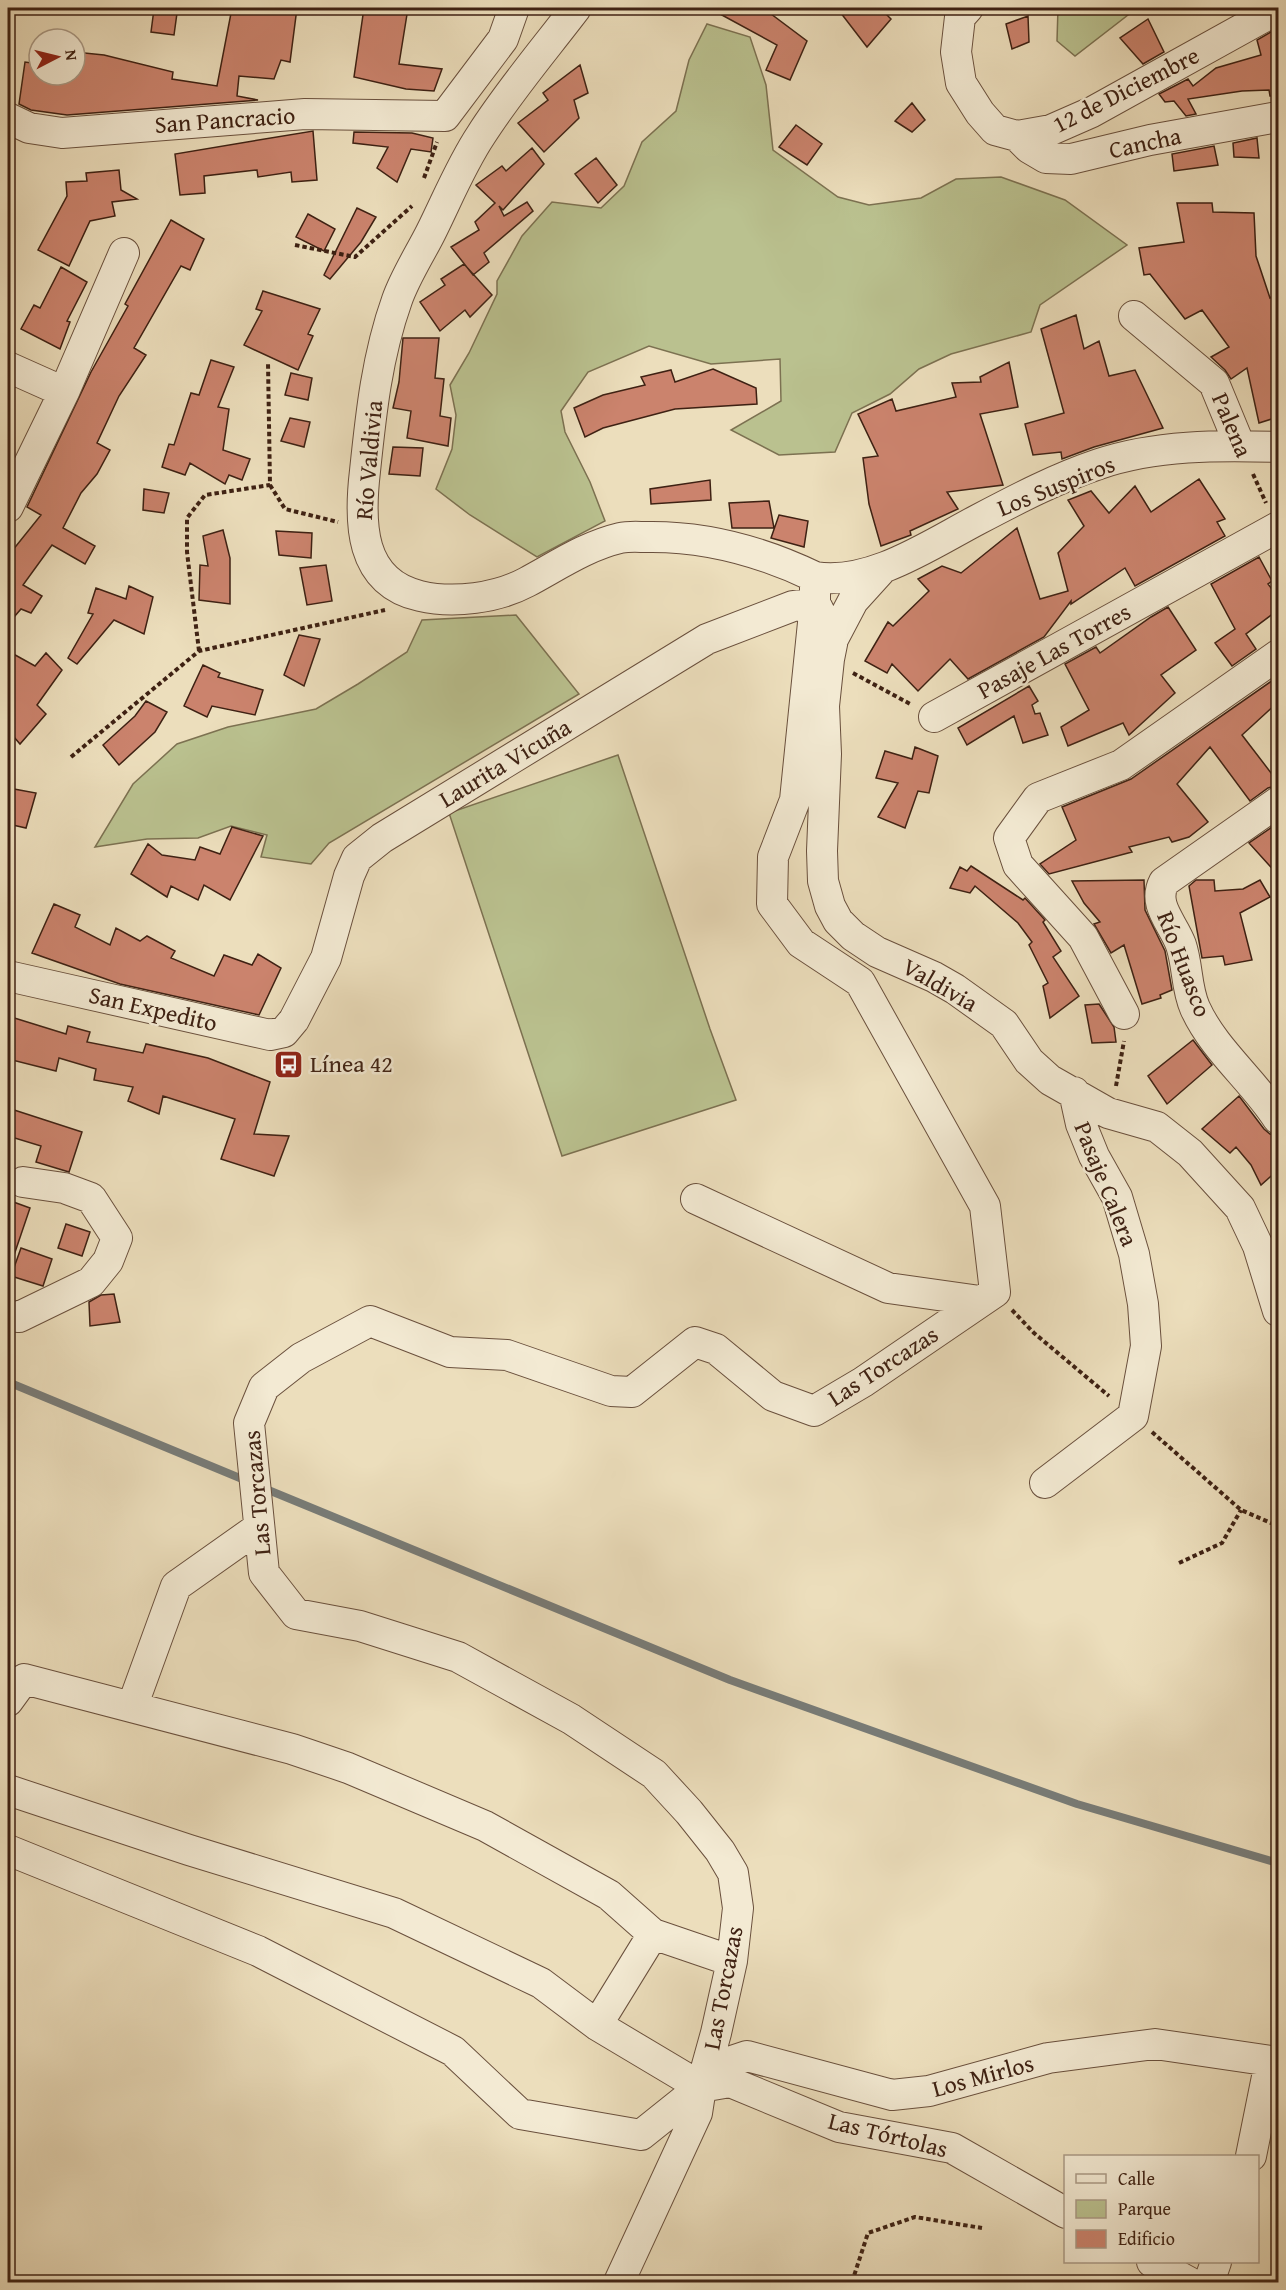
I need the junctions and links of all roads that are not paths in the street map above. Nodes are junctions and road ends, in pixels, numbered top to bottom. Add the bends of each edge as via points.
1 (514, 8) edge
2 (553, 8) edge
3 (576, 8) edge
4 (968, 8) edge
5 (1278, 9) edge
6 (1278, 117) edge
7 (8, 118) edge
8 (1017, 136) junction
9 (124, 253) dead end
10 (1134, 316) dead end
11 (8, 367) edge
12 (64, 392) junction
13 (1240, 446) junction
14 (1278, 447) edge
15 (8, 507) edge
16 (1278, 528) edge
17 (882, 569) junction
18 (815, 590) junction
19 (831, 649) junction
20 (1278, 655) edge
21 (934, 717) road end
22 (1278, 802) edge
23 (8, 976) edge
24 (1124, 1014) road end
25 (294, 1020) joint
26 (1074, 1092) junction
27 (1278, 1119) edge
28 (23, 1182) dead end
29 (696, 1199) dead end
30 (1276, 1288) edge
31 (988, 1297) junction
32 (8, 1316) edge
33 (1045, 1483) dead end
34 (258, 1528) junction
35 (8, 1701) edge
36 (132, 1707) junction
37 (8, 1790) edge
38 (8, 1850) edge
39 (653, 1934) junction
40 (732, 1961) junction
41 (597, 2025) junction
42 (1274, 2062) edge
43 (701, 2087) junction
44 (1251, 2155) edge
45 (1064, 2212) edge
46 (1154, 2263) edge
47 (1216, 2263) edge
48 (619, 2283) edge
49 (1189, 2283) edge
50 (1209, 2283) edge

1 - 7 street, San Pancracio via 503,39 445,116 305,114 62,133 30,128
2 - 3 street
3 - 18 street, Río Valdivia via 480,136 397,298 377,370 362,495 362,529 369,555 382,576 401,589 442,599 469,598 499,594 564,560 621,538 677,536 783,562
4 - 8 street via 960,17 956,52 961,83 995,130
5 - 8 street, 12 de Diciembre via 1092,112 1051,130
6 - 8 street, Cancha via 1071,159 1046,158
9 - 12 street
10 - 13 street, Palena via 1214,383
11 - 12 street
12 - 15 street
13 - 14 street, Los Suspiros
13 - 17 street, Los Suspiros via 1152,452 1099,464 1028,493
16 - 21 street, Pasaje Las Torres
17 - 18 street, Río Valdivia via 832,580
17 - 19 street, Valdivia via 853,601
18 - 19 street
18 - 25 street, Laurita Vicuña via 782,610 707,639 382,838 357,858 326,958
18 - 31 street via 795,800 773,857 772,904 801,943 860,982 985,1206
19 - 26 street, Valdivia via 824,706 822,851 823,881 834,913 853,936 877,952 934,977 973,1000 1004,1024 1029,1061 1050,1080
20 - 24 street via 1121,765 1038,798 1009,838 1018,865 1083,937
22 - 27 street, Río Huasco via 1164,882 1160,891 1163,912 1180,945 1188,989 1197,1011
23 - 25 street, San Expedito via 270,1035 284,1032
26 - 30 street, Valdivia via 1110,1113 1158,1127 1190,1153 1240,1208
26 - 33 street, Pasaje Calera via 1081,1124 1117,1197 1134,1254 1146,1346 1133,1416
28 - 32 street via 64,1188 91,1198 117,1238 108,1261 91,1282 19,1317
29 - 31 street via 888,1288
31 - 34 street, Las Torcazas via 814,1411 773,1396 716,1349 695,1342 632,1392 611,1391 507,1355 450,1352 370,1321 300,1358 264,1387 249,1423
34 - 36 street via 176,1586
34 - 40 street, Las Torcazas via 264,1574 296,1614 360,1626 458,1657 571,1719 654,1774 689,1812 733,1873 738,1908
35 - 36 street via 24,1679
36 - 39 street via 292,1749 348,1768 485,1826 609,1895
37 - 41 street via 394,1913 541,1983
38 - 43 street, Los Mirlos via 258,1952 453,2051 520,2114 641,2135
39 - 40 street
39 - 41 street
40 - 43 street, Las Torcazas
41 - 43 street
42 - 43 street, Los Mirlos via 1155,2044 1048,2058 929,2091 892,2095 747,2056 726,2063
42 - 44 street
43 - 45 street, Las Tórtolas via 730,2082 839,2127 952,2148
43 - 48 street, Las Torcazas via 697,2113
46 - 49 street
47 - 50 street

